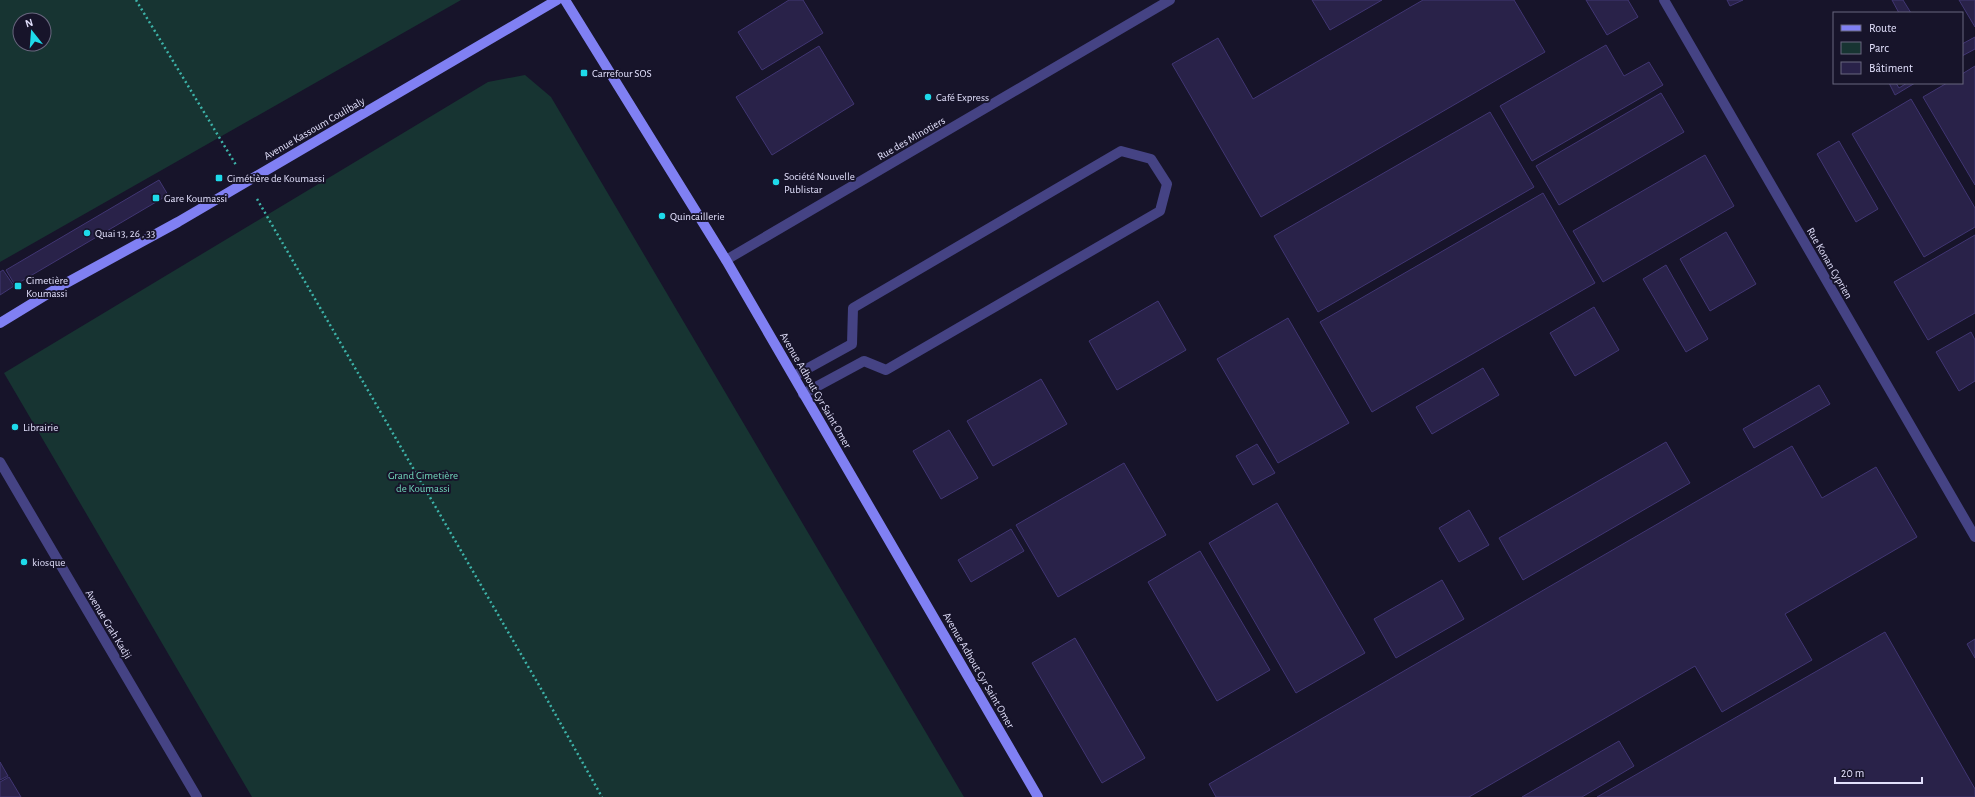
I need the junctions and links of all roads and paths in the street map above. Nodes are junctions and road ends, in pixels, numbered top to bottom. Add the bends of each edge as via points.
1 (136, 0) edge
2 (557, 0) edge
3 (565, 0) edge
4 (1170, 0) edge
5 (1664, 0) edge
6 (246, 182) junction
7 (726, 260) junction
8 (0, 323) edge
9 (794, 376) junction
10 (804, 394) junction
11 (0, 462) edge
12 (1975, 537) edge
13 (197, 797) edge
14 (602, 797) edge
15 (1038, 797) edge

1 - 6 path
2 - 6 street, Avenue Kassoum Coulibaly
3 - 7 street, Avenue Adhout Cyr Saint Omer
4 - 7 street, Rue des Minotiers
5 - 12 street, Rue Konan Cyprien
6 - 8 street, Avenue Kassoum Coulibaly via 58,287
6 - 14 path
7 - 9 street, Avenue Adhout Cyr Saint Omer
9 - 10 street, Avenue Adhout Cyr Saint Omer
9 - 10 street via 852,344 853,308 1121,151 1151,159 1166,184 1160,211 893,366 886,370 864,361
10 - 15 street, Avenue Adhout Cyr Saint Omer
11 - 13 street, Avenue Grah Kadji

